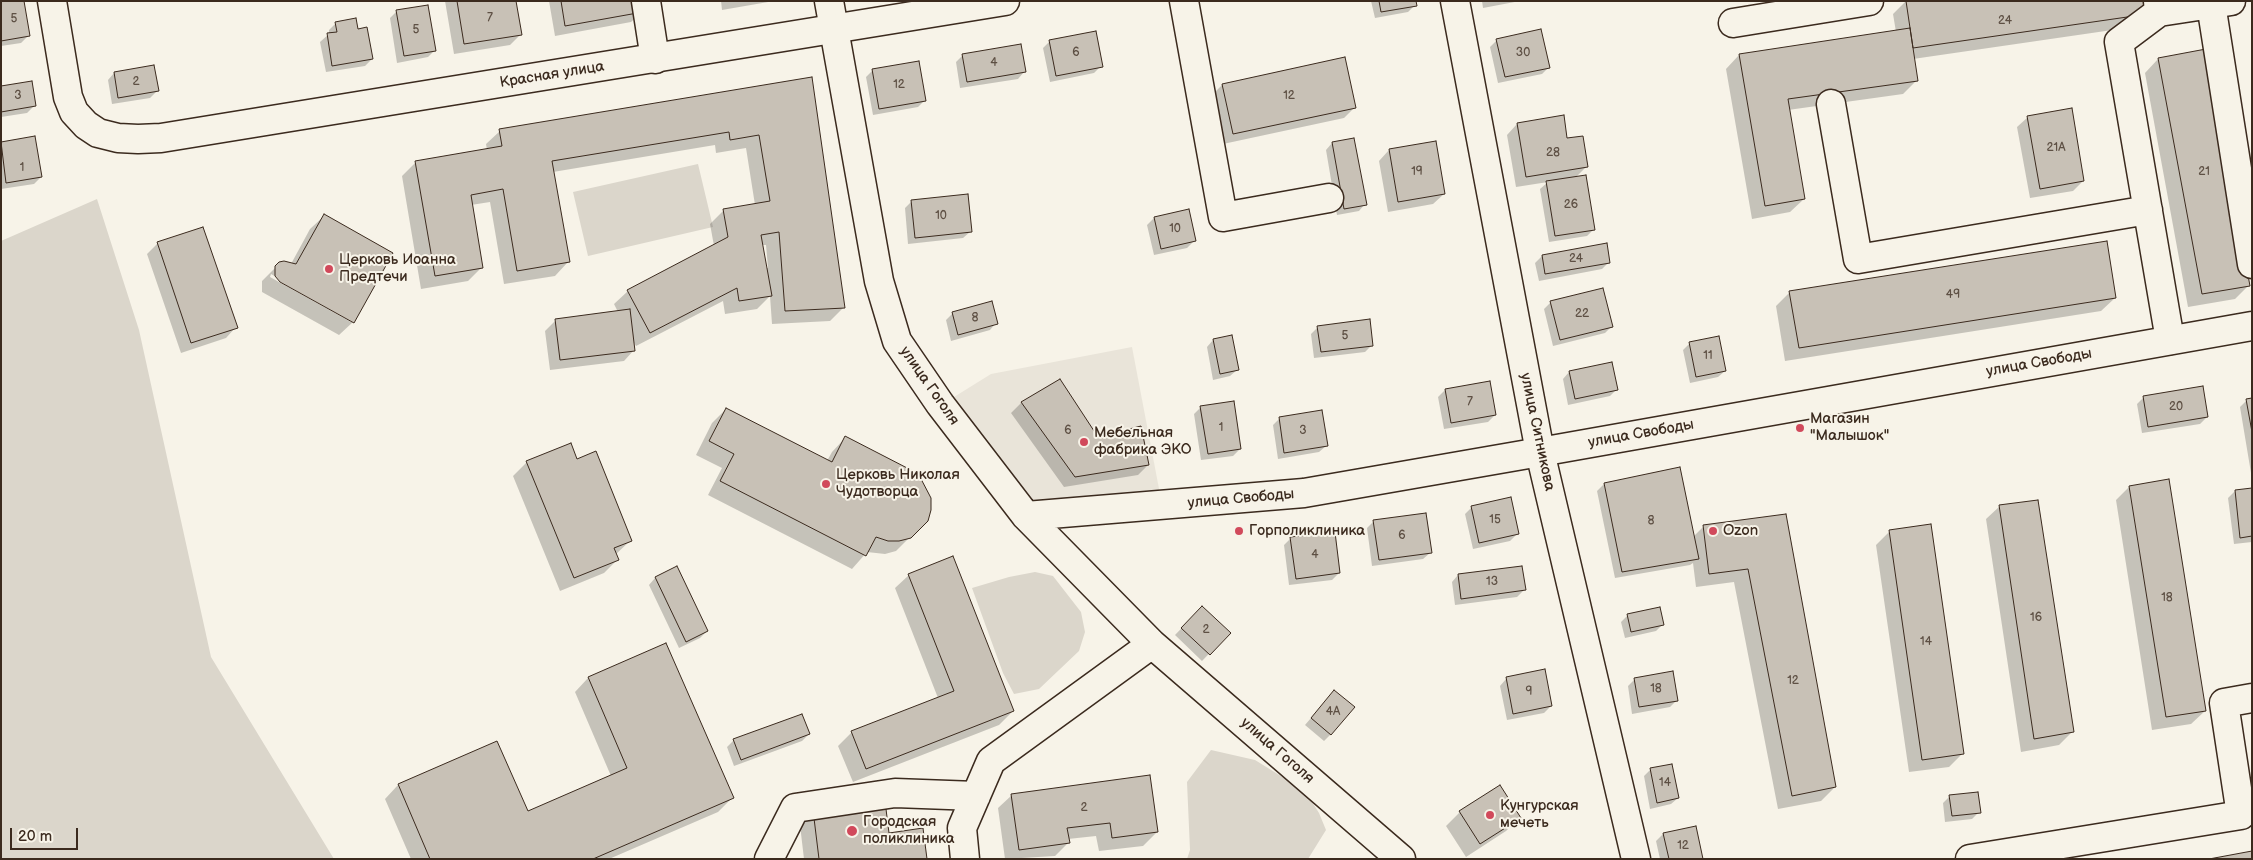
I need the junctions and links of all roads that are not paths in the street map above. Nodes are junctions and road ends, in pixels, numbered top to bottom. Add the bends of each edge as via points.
1 (52, 1) edge
2 (646, 1) edge
3 (829, 1) edge
4 (1005, 1) edge
5 (1184, 1) edge
6 (1456, 1) edge
7 (1869, 1) edge
8 (2221, 3) edge
9 (2158, 7) edge
10 (1733, 23) dead end
11 (834, 30) junction
12 (655, 59) junction
13 (1831, 104) dead end
14 (1329, 198) dead end
15 (2148, 210) junction
16 (2252, 264) edge
17 (2252, 326) edge
18 (2170, 340) junction
19 (1540, 452) junction
20 (1026, 516) junction
21 (1152, 644) junction
22 (2252, 698) edge
23 (976, 796) junction
24 (769, 859) edge
25 (965, 859) edge
26 (1401, 859) edge
27 (1636, 859) edge
28 (1970, 859) edge

1 - 12 main road, Красная улица via 68,97 74,112 98,133 118,138 161,138
2 - 12 main road
3 - 11 main road, улица Гоголя
4 - 11 main road, Красная улица
5 - 14 main road via 1223,217
6 - 19 main road, улица Ситникова
7 - 10 main road
8 - 9 main road
8 - 16 main road
9 - 15 main road via 2120,42
11 - 12 main road, Красная улица
11 - 20 main road, улица Гоголя via 879,281 897,341 940,404
13 - 15 main road via 1858,259
15 - 18 main road
17 - 18 main road, улица Свободы
18 - 19 main road, улица Свободы
19 - 20 main road, улица Свободы via 1304,493
19 - 27 main road, улица Ситникова
20 - 21 main road, улица Гоголя
21 - 23 main road via 991,761
21 - 26 main road, улица Гоголя
22 - 28 main road via 2224,703 2242,815
23 - 24 main road via 894,793 795,808
23 - 25 main road via 962,828

